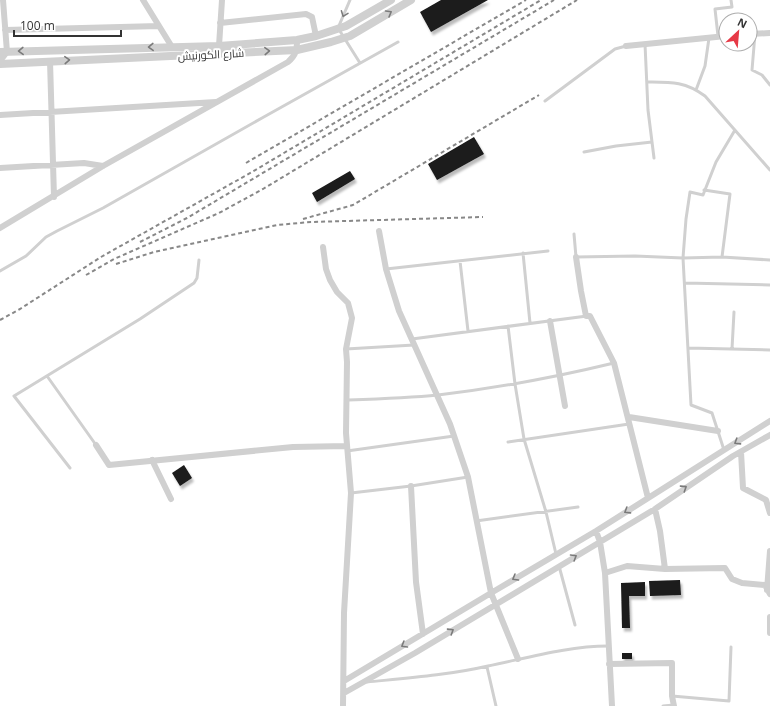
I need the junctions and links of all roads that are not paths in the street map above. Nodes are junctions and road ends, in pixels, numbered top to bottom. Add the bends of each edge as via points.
1 (3, 0) edge
2 (143, 0) edge
3 (222, 0) edge
4 (350, 0) edge
5 (390, 0) edge
6 (411, 0) edge
7 (731, 0) edge
8 (220, 23) junction
9 (159, 26) junction
10 (338, 28) junction
11 (5, 30) junction
12 (770, 33) edge
13 (758, 34) edge
14 (316, 36) junction
15 (718, 37) joint
16 (344, 38) junction
17 (709, 38) junction
18 (297, 40) junction
19 (398, 42) dead end
20 (645, 44) junction
21 (219, 46) junction
22 (626, 46) joint
23 (172, 47) junction
24 (297, 50) junction
25 (3, 52) edge
26 (752, 52) edge
27 (50, 61) junction
28 (0, 62) edge
29 (360, 64) junction
30 (647, 82) junction
31 (770, 85) edge
32 (696, 90) junction
33 (545, 101) dead end
34 (218, 102) junction
35 (52, 112) junction
36 (0, 115) edge
37 (735, 130) junction
38 (652, 142) junction
39 (584, 152) dead end
40 (654, 158) dead end
41 (53, 165) junction
42 (103, 166) junction
43 (0, 168) edge
44 (770, 170) edge
45 (704, 190) junction
46 (54, 197) junction
47 (10, 222) junction
48 (0, 223) edge
49 (0, 228) edge
50 (379, 231) dead end
51 (574, 234) dead end
52 (323, 247) dead end
53 (548, 251) dead end
54 (524, 253) junction
55 (576, 257) junction
56 (722, 257) junction
57 (683, 258) junction
58 (199, 260) dead end
59 (770, 260) edge
60 (460, 262) junction
61 (386, 269) junction
62 (0, 271) edge
63 (685, 282) junction
64 (770, 285) edge
65 (734, 312) dead end
66 (590, 316) junction
67 (550, 321) junction
68 (530, 323) junction
69 (508, 326) junction
70 (468, 331) junction
71 (411, 339) junction
72 (414, 345) junction
73 (688, 348) junction
74 (346, 349) junction
75 (732, 349) junction
76 (770, 350) edge
77 (614, 363) junction
78 (47, 376) junction
79 (560, 376) junction
80 (515, 384) junction
81 (437, 395) junction
82 (346, 400) junction
83 (565, 406) dead end
84 (629, 417) junction
85 (770, 421) edge
86 (629, 424) junction
87 (718, 431) junction
88 (770, 435) edge
89 (454, 436) junction
90 (524, 439) junction
91 (508, 442) dead end
92 (96, 445) joint
93 (347, 448) junction
94 (724, 450) junction
95 (741, 452) junction
96 (152, 460) junction
97 (70, 468) dead end
98 (468, 477) junction
99 (411, 486) junction
100 (351, 493) junction
101 (648, 498) junction
102 (171, 499) dead end
103 (768, 500) edge
104 (578, 507) dead end
105 (655, 508) junction
106 (546, 512) junction
107 (770, 513) edge
108 (476, 521) junction
109 (596, 531) junction
110 (600, 542) junction
111 (770, 551) edge
112 (556, 554) junction
113 (559, 566) junction
114 (665, 569) junction
115 (605, 574) junction
116 (769, 592) edge
117 (490, 593) junction
118 (495, 604) junction
119 (770, 617) edge
120 (575, 625) dead end
121 (770, 633) edge
122 (423, 634) junction
123 (608, 646) junction
124 (730, 648) dead end
125 (518, 659) junction
126 (609, 664) junction
127 (487, 667) junction
128 (344, 681) junction
129 (364, 682) junction
130 (344, 693) junction
131 (672, 696) junction
132 (343, 706) edge
133 (496, 706) edge
134 (612, 706) edge
135 (663, 706) edge
136 (674, 706) edge

1 - 11 street
2 - 9 street
3 - 8 street
4 -> 10 lane
5 - 10 street, شارع الكورنيش via 346,26
16 -> 6 street, شارع الكورنيش
7 - 15 lane via 732,7 715,9
8 - 14 street via 306,14 312,17
8 - 21 street
9 - 11 street
9 - 23 street
10 - 14 street, شارع الكورنيش
10 - 16 lane
11 - 25 street
12 - 13 street
14 - 18 street, شارع الكورنيش
15 - 17 street
16 - 24 street, شارع الكورنيش
16 - 29 lane
17 - 20 street
17 - 32 lane via 705,66
18 - 21 street, شارع الكورنيش
18 - 24 street
19 - 29 lane
20 - 22 street
20 - 30 lane
21 - 23 street, شارع الكورنيش
22 - 33 lane via 615,49
23 -> 25 street, شارع الكورنيش
27 -> 24 street, شارع الكورنيش
24 - 34 street via 288,62
25 - 28 street
26 - 31 lane via 752,70 762,75
27 - 28 street, شارع الكورنيش
27 - 35 street
29 - 62 lane via 103,208 56,230 26,256
30 - 32 lane via 674,82
30 - 38 lane
32 - 37 lane
34 - 35 street
34 - 42 street
35 - 36 street
35 - 41 street
37 - 44 lane
37 - 45 lane via 716,162
38 - 39 lane
38 - 40 lane
41 - 42 street via 84,163
41 - 43 street
41 - 46 street
42 - 46 street
45 - 56 lane via 730,194
45 - 57 lane via 703,195 690,192
46 - 47 street
47 - 48 street
47 - 49 street
50 - 61 street
51 - 55 lane
52 - 74 street via 330,280 350,309 352,318
53 - 54 lane
54 - 60 lane
54 - 68 lane
55 - 57 lane
55 - 66 street via 586,316
56 - 57 lane
56 - 59 lane
57 - 63 lane
58 - 78 lane via 194,283
60 - 61 lane
60 - 70 lane
61 - 71 street
63 - 64 lane
63 - 73 lane
65 - 75 lane
66 - 67 lane
66 - 77 street
67 - 68 lane
67 - 79 street
68 - 69 lane
69 - 70 lane
69 - 80 lane
70 - 71 lane
71 - 72 street
72 - 74 lane
72 - 81 street
73 - 75 lane
73 - 87 lane via 691,405 712,413
74 - 82 street
75 - 76 lane
77 - 79 lane
77 - 84 street
78 - 92 lane
78 - 97 lane via 14,396
79 - 80 lane
79 - 83 street
80 - 81 lane
80 - 90 lane
81 - 82 lane
81 - 89 street
82 - 93 street
84 - 86 street
84 - 87 street
85 -> 94 street
86 - 90 lane
86 - 101 street
87 - 94 lane
88 - 95 street
89 - 93 lane
89 - 98 street
90 - 91 lane
90 - 106 lane
92 - 96 street via 109,465
93 - 96 street via 293,447
93 - 100 street
94 - 101 street
95 - 103 street via 743,488
105 -> 95 street
96 - 102 street
98 - 99 lane
98 - 108 street
99 - 100 lane
99 - 122 street via 416,582
100 - 128 street via 344,619
101 -> 109 street
103 - 107 street
104 - 106 lane
105 - 110 street
105 - 114 street
106 - 108 lane
106 - 112 lane
108 - 117 street
109 - 110 street
109 - 112 street
113 -> 110 street
110 - 115 street
111 - 116 street
112 -> 117 street
113 - 118 street
113 - 120 lane
114 - 115 street via 627,566
114 - 116 street via 725,568 732,579 742,583 764,585
115 - 123 street
117 - 118 street
117 - 122 street
118 - 125 street
129 -> 118 street
119 - 121 street
122 -> 128 street
123 - 125 lane via 588,646
123 - 126 street
124 - 131 lane via 729,701
125 - 127 lane
126 - 131 street via 672,663
126 - 134 street
127 - 129 lane via 440,675
127 - 133 lane
128 - 130 street
129 - 130 street
130 - 132 street
131 - 136 street
135 - 136 lane

